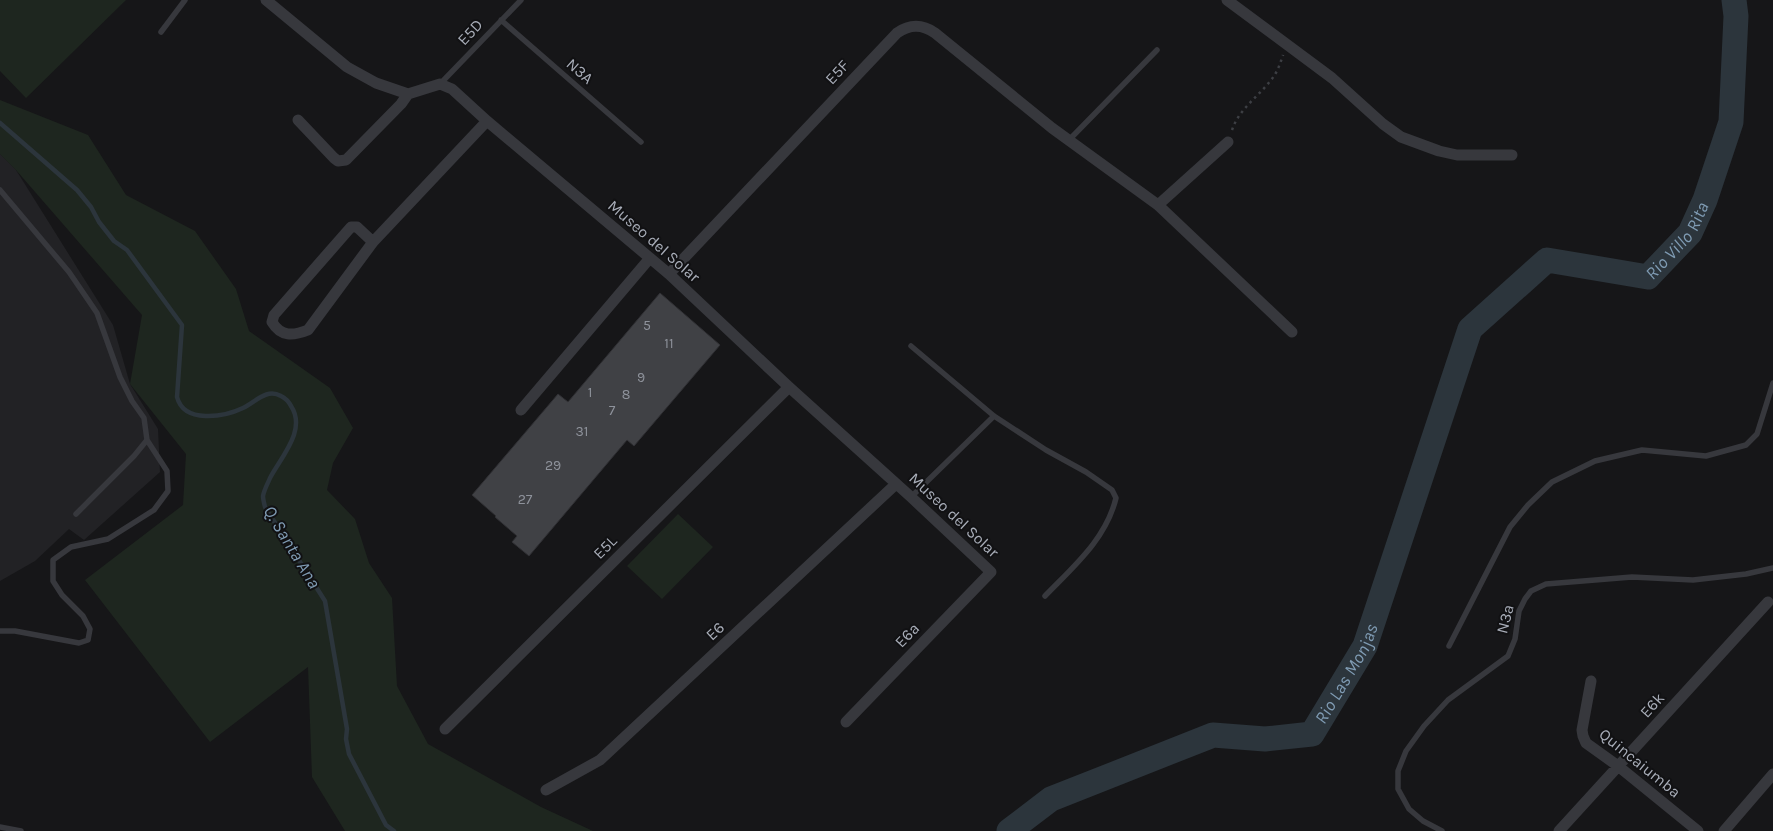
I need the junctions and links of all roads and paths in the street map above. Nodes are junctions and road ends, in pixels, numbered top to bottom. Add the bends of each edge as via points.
1 (185, 0) edge
2 (266, 0) edge
3 (521, 0) edge
4 (1228, 0) edge
5 (501, 20) junction
6 (161, 32) dead end
7 (1280, 39) junction
8 (1157, 50) dead end
9 (440, 84) junction
10 (408, 94) junction
11 (298, 120) dead end
12 (487, 121) junction
13 (1069, 140) junction
14 (641, 142) dead end
15 (1228, 142) joint
16 (1512, 155) dead end
17 (0, 190) edge
18 (1158, 206) junction
19 (374, 242) junction
20 (650, 258) junction
21 (669, 274) junction
22 (1292, 332) dead end
23 (911, 346) dead end
24 (1773, 383) edge
25 (789, 387) junction
26 (521, 410) dead end
27 (994, 416) junction
28 (147, 440) junction
29 (896, 484) junction
30 (912, 496) junction
31 (76, 514) dead end
32 (1773, 568) edge
33 (991, 572) joint
34 (1045, 596) dead end
35 (1768, 602) dead end
36 (0, 631) edge
37 (1449, 646) dead end
38 (1591, 682) dead end
39 (846, 722) dead end
40 (445, 729) dead end
41 (1618, 766) junction
42 (1773, 774) edge
43 (546, 790) dead end
44 (0, 827) edge
45 (21, 831) edge
46 (1442, 831) edge
47 (1560, 831) edge
48 (1698, 831) edge
49 (1724, 831) edge

1 - 6 lane
2 - 10 street via 347,68
3 - 5 lane, E5D
4 - 7 street
5 - 9 lane, E5D
5 - 14 lane, N3A
7 - 15 path via 1283,55 1279,67 1240,115
7 - 16 street via 1401,136 1457,155
8 - 13 lane
9 - 10 street
9 - 12 street, Museo del Solar via 452,89
10 - 11 street via 346,160 334,158
12 - 19 street
12 - 20 street, Museo del Solar
13 - 18 street, E5F
13 - 21 street, E5F via 928,28 904,28
15 - 18 street
17 - 28 lane via 69,272 98,313 120,377 144,418
18 - 22 street, E5F
19 - 19 street via 357,227 351,227 274,316 272,322 276,328 295,335 308,330
20 - 21 street, Museo del Solar
20 - 26 street
21 - 25 street, Museo del Solar
23 - 27 lane
24 - 37 lane via 1757,434 1746,445 1706,456 1642,450 1595,461 1552,482 1510,527
25 - 29 street, Museo del Solar
25 - 40 street, E5L
27 - 30 lane
27 - 34 lane via 1086,472 1112,490 1116,498 1105,528 1090,550
28 - 31 lane
28 - 36 lane via 166,471 168,491 154,510 108,539 71,546 53,560 53,581 83,616 90,629 88,640 78,643
29 - 30 street, Museo del Solar
29 - 43 street, E6 via 600,760
30 - 33 street, Museo del Solar
32 - 46 lane, N3a via 1693,580 1632,577 1546,584 1531,591 1519,611 1515,639 1508,656 1448,700 1424,726 1406,752 1398,771 1398,789 1409,809
33 - 39 street, E6a
35 - 41 street, E6k
38 - 41 street, Quincaiumba via 1583,736 1586,742
41 - 47 street, E6k
41 - 48 street, Quincaiumba
42 - 49 street
44 - 45 lane

